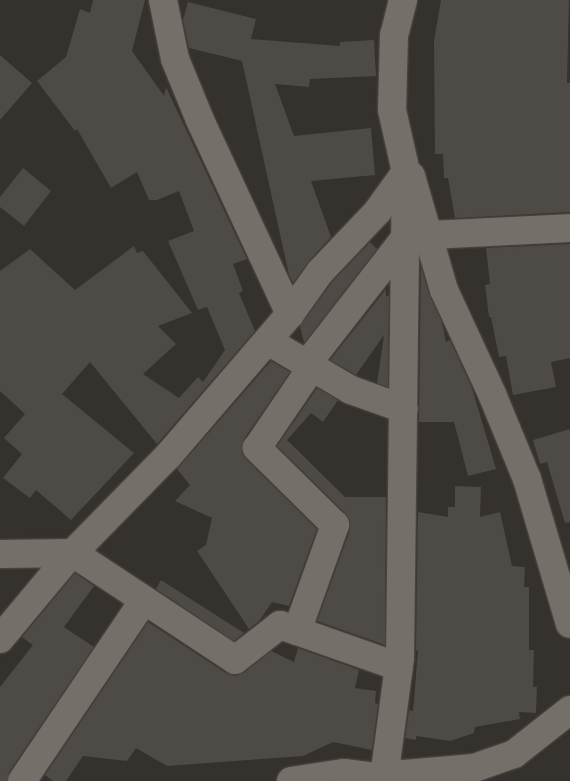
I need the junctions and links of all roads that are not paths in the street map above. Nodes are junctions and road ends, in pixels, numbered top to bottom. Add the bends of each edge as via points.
1 (163, 0) edge
2 (402, 0) edge
3 (406, 172) junction
4 (570, 228) edge
5 (417, 236) junction
6 (290, 314) junction
7 (268, 340) junction
8 (310, 365) junction
9 (404, 409) junction
10 (73, 553) junction
11 (0, 554) edge
12 (144, 600) junction
13 (570, 624) edge
14 (297, 631) junction
15 (0, 639) edge
16 (399, 667) junction
17 (570, 710) edge
18 (384, 778) junction
19 (22, 781) edge
20 (291, 781) edge

1 - 6 street via 178,68
2 - 3 street via 394,35 392,110
3 - 5 street via 411,176
3 - 6 street via 377,212 320,272
4 - 5 street
5 - 8 street
5 - 9 street
5 - 13 street via 492,394 527,479
6 - 7 street
7 - 8 street
7 - 10 street via 168,456
8 - 9 street via 352,390
8 - 14 street via 257,448 335,525
9 - 16 street
10 - 11 street
10 - 12 street
10 - 15 street
12 - 14 street via 235,660 280,625
12 - 19 street
14 - 16 street
16 - 18 street
17 - 18 street via 514,754 474,768
18 - 20 street via 344,773

